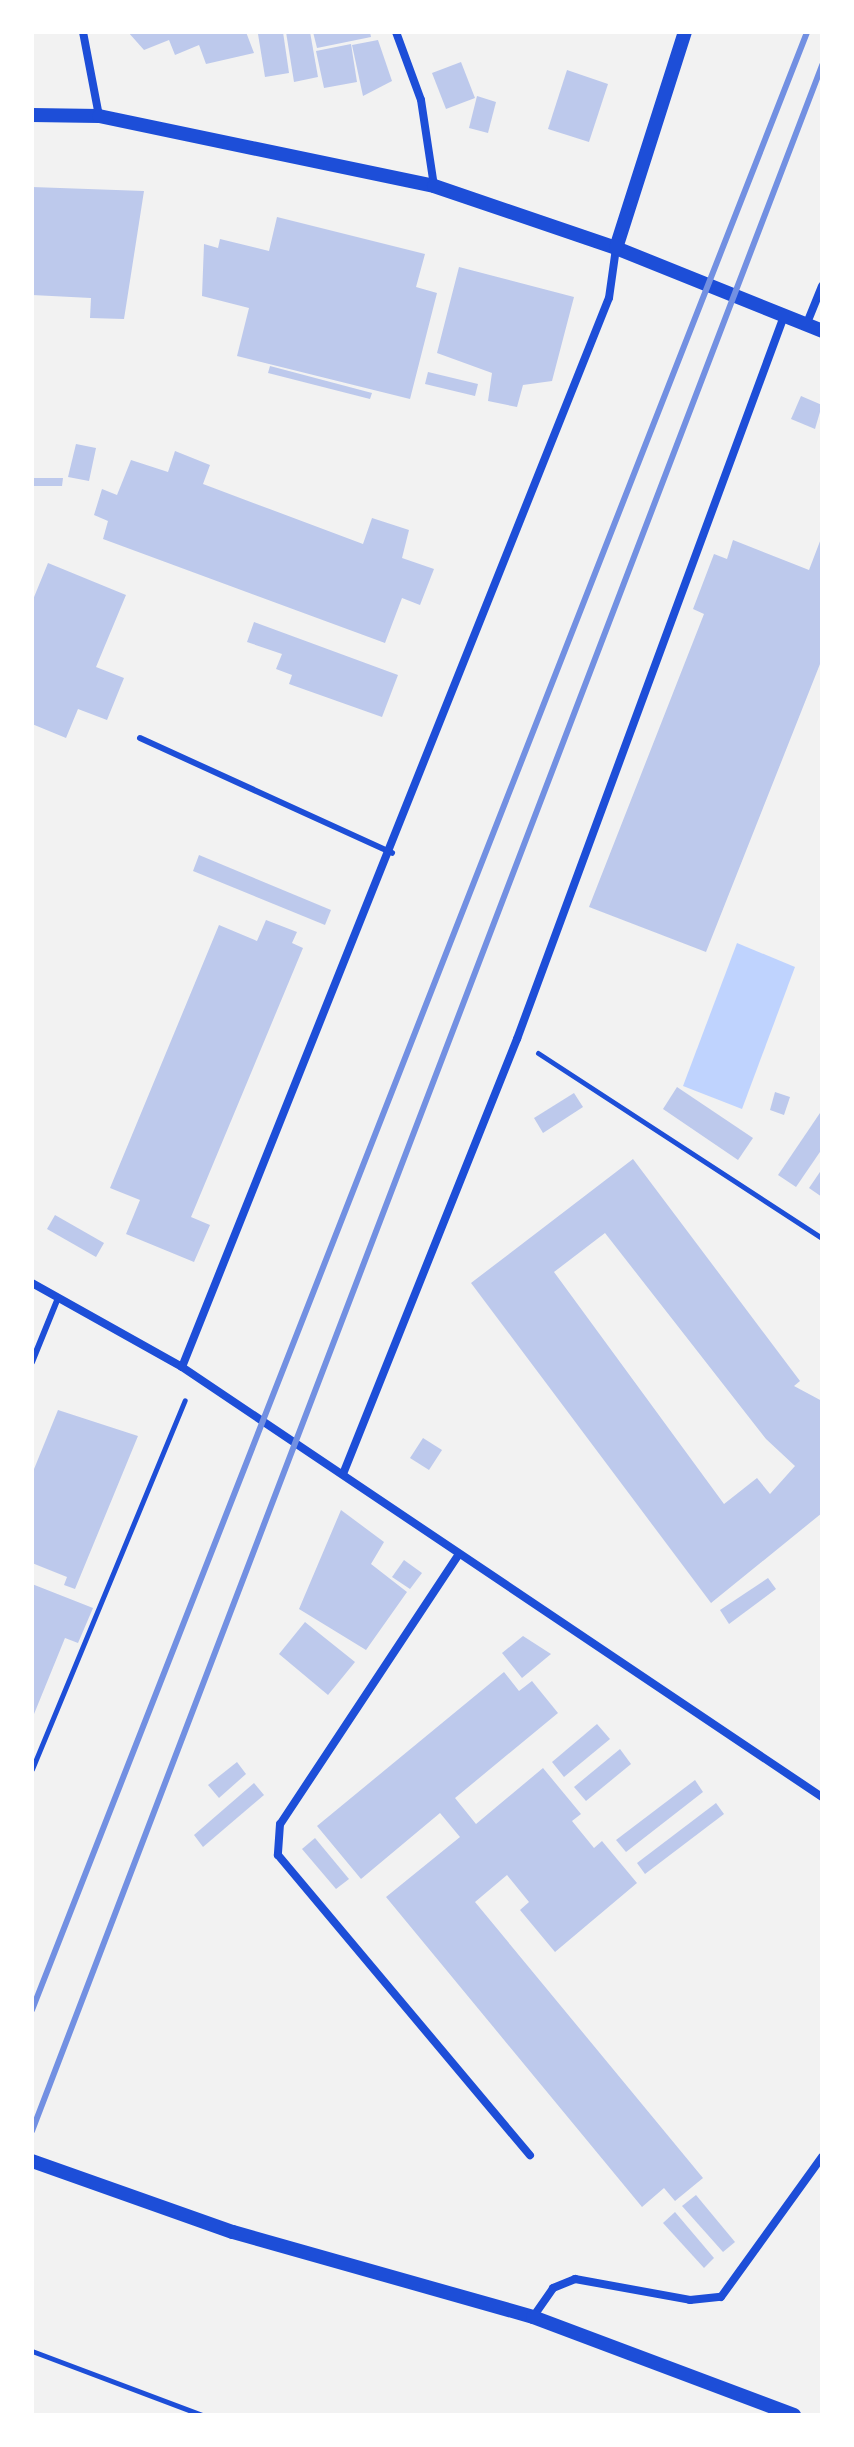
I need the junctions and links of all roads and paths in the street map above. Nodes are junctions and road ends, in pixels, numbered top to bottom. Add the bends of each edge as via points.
1 (83, 32) edge
2 (396, 32) edge
3 (685, 32) edge
4 (32, 115) edge
5 (99, 116) junction
6 (434, 186) junction
7 (616, 248) junction
8 (822, 286) edge
9 (784, 316) junction
10 (807, 323) junction
11 (822, 331) edge
12 (140, 738) dead end
13 (392, 853) junction
14 (517, 1039) junction
15 (822, 1238) edge
16 (32, 1283) edge
17 (58, 1298) junction
18 (32, 1362) edge
19 (182, 1367) junction
20 (343, 1474) junction
21 (457, 1557) junction
22 (32, 1769) edge
23 (822, 1797) edge
24 (530, 2155) dead end
25 (822, 2157) edge
26 (32, 2161) edge
27 (533, 2317) junction
28 (32, 2351) edge
29 (202, 2415) edge
30 (794, 2415) edge

1 - 5 street
2 - 6 street via 424,110
3 - 7 street
4 - 5 street
5 - 6 street
6 - 7 street
7 - 9 street
7 - 13 street via 609,298
8 - 10 street
9 - 10 street
9 - 14 street
10 - 11 street
12 - 13 lane
13 - 19 street
14 - 15 path
14 - 20 street
16 - 17 street
17 - 18 lane
17 - 19 street
19 - 20 street
19 - 22 path via 185,1399
20 - 21 street
21 - 23 street
21 - 24 street via 280,1824 278,1855
25 - 27 street via 721,2297 690,2300 575,2279 553,2288
26 - 27 street via 233,2232
27 - 30 street
28 - 29 path

